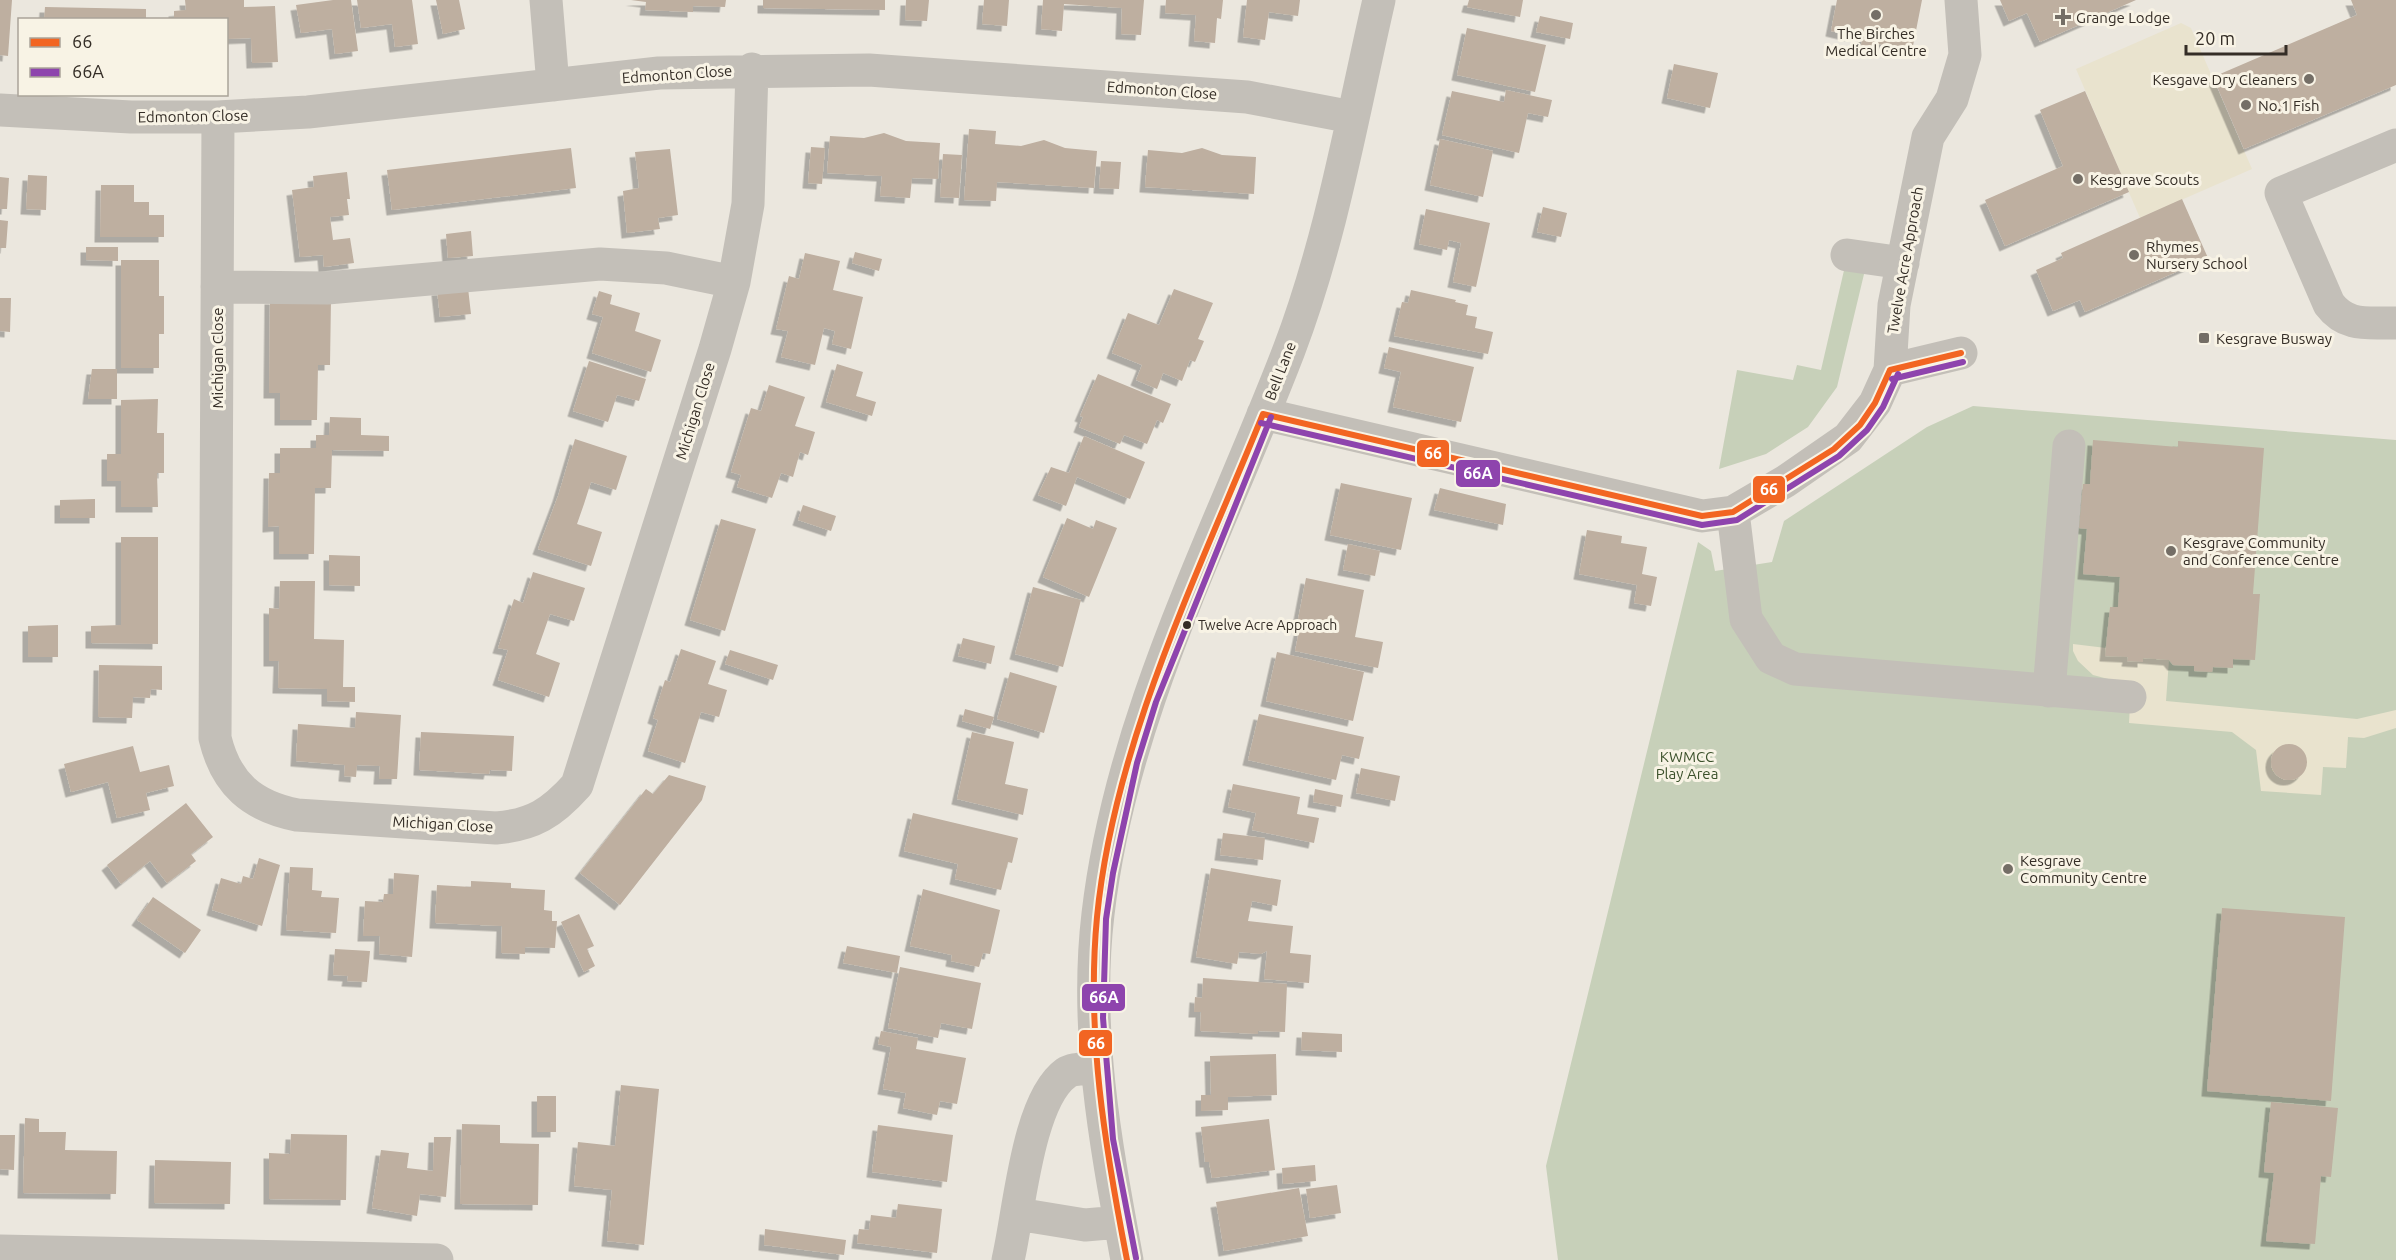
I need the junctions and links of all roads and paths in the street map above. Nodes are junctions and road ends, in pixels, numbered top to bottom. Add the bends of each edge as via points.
1 (546, 0) edge
2 (1379, 0) edge
3 (1960, 0) edge
4 (752, 69) junction
5 (553, 85) junction
6 (0, 110) edge
7 (218, 117) junction
8 (1352, 117) junction
9 (2396, 145) edge
10 (1847, 255) dead end
11 (1904, 263) junction
12 (734, 282) junction
13 (217, 287) junction
14 (2396, 323) edge
15 (1961, 352) dead end
16 (1890, 370) junction
17 (1263, 414) junction
18 (2069, 446) dead end
19 (1733, 512) junction
20 (2049, 691) junction
21 (2130, 697) dead end
22 (1097, 1067) junction
23 (1018, 1214) junction
24 (1120, 1222) junction
25 (0, 1251) edge
26 (437, 1260) edge
27 (1008, 1260) edge
28 (1127, 1260) edge

1 - 5 street
2 - 8 street, Bell Lane
3 - 11 street, Twelve Acre Approach via 1965,55 1952,99 1923,119 1928,137
4 - 5 street, Edmonton Close via 659,73
4 - 8 street, Edmonton Close via 869,69 1247,97
4 - 12 street, Michigan Close via 748,204
5 - 7 street, Edmonton Close via 308,112
6 - 7 street, Edmonton Close
7 - 13 street, Michigan Close
8 - 17 street, Bell Lane via 1314,275
9 - 14 street via 2281,193 2329,304 2339,317
10 - 11 street
11 - 16 street, Twelve Acre Approach via 1891,334
12 - 13 street via 666,268 600,264 327,288
12 - 13 street, Michigan Close via 577,784 542,816 520,826 495,828 297,815 274,810 255,802 243,791 223,763 215,738
15 - 16 street
16 - 19 street, Twelve Acre Approach via 1875,403 1848,438
17 - 19 street, Twelve Acre Approach via 1661,508 1702,516
17 - 22 street, Bell Lane via 1148,699 1119,795 1097,918
18 - 20 street
19 - 20 street via 1746,619 1772,658 1795,669 1824,674
20 - 21 street
22 - 23 street via 1067,1072 1045,1097 1028,1155
22 - 24 street, Bell Lane via 1104,1140
23 - 24 street via 1085,1225
23 - 27 street
24 - 28 street, Bell Lane
25 - 26 street

